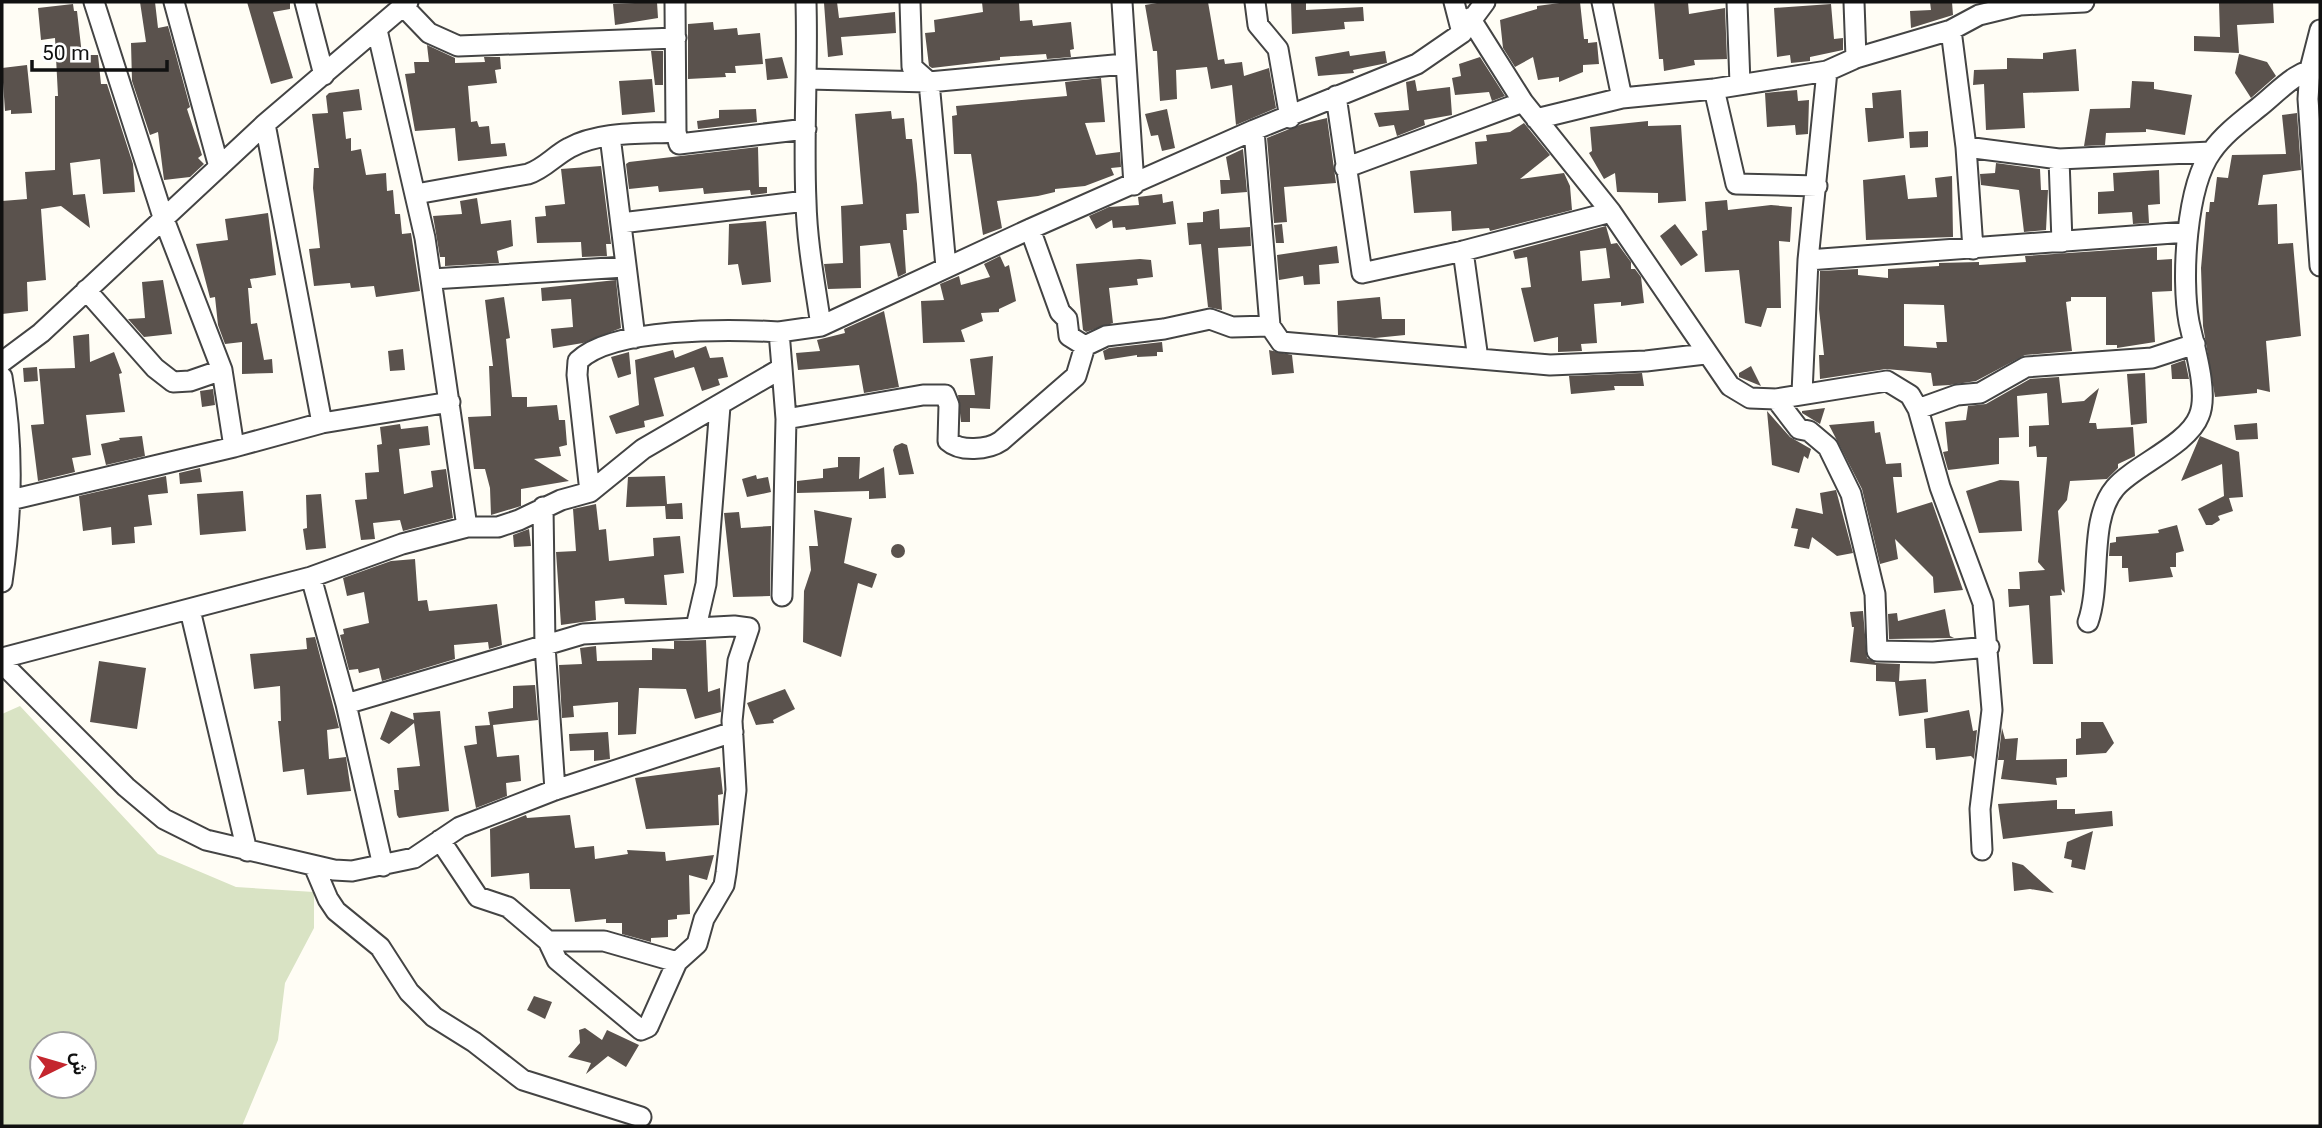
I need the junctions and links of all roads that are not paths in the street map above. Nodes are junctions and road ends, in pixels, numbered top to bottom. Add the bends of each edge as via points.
1 (94, 2) edge
2 (174, 2) edge
3 (305, 2) edge
4 (675, 2) edge
5 (806, 2) edge
6 (910, 2) edge
7 (1122, 2) edge
8 (1255, 2) edge
9 (1454, 2) edge
10 (1485, 2) edge
11 (1602, 2) edge
12 (1737, 2) edge
13 (1854, 2) edge
14 (2084, 2) edge
15 (406, 5) edge
16 (1979, 9) edge
17 (1466, 26) junction
18 (377, 30) junction
19 (1951, 30) junction
20 (2320, 30) edge
21 (676, 38) junction
22 (1856, 58) junction
23 (1125, 64) junction
24 (2315, 69) edge
25 (1827, 71) junction
26 (324, 75) junction
27 (808, 79) junction
28 (929, 82) junction
29 (1740, 84) junction
30 (1714, 89) junction
31 (1336, 96) junction
32 (1622, 98) junction
33 (1523, 102) junction
34 (1290, 118) junction
35 (1536, 119) junction
36 (265, 124) junction
37 (806, 130) junction
38 (1254, 130) junction
39 (676, 131) junction
40 (610, 136) junction
41 (1966, 147) junction
42 (2211, 152) junction
43 (2059, 159) junction
44 (219, 167) junction
45 (1345, 168) junction
46 (1134, 184) junction
47 (1817, 186) junction
48 (416, 194) junction
49 (806, 201) junction
50 (1611, 212) junction
51 (163, 218) junction
52 (621, 223) junction
53 (1030, 229) junction
54 (2188, 232) junction
55 (2062, 242) junction
56 (1973, 249) junction
57 (1463, 251) junction
58 (1808, 260) junction
59 (2320, 266) edge
60 (625, 267) junction
61 (946, 267) junction
62 (432, 279) junction
63 (86, 290) junction
64 (821, 326) junction
65 (1270, 326) junction
66 (779, 332) junction
67 (635, 338) junction
68 (2194, 344) junction
69 (1085, 346) junction
70 (1705, 354) junction
71 (1478, 359) junction
72 (2, 362) edge
73 (782, 368) junction
74 (222, 370) junction
75 (2, 377) edge
76 (1801, 393) junction
77 (1776, 399) junction
78 (450, 402) junction
79 (720, 406) junction
80 (1918, 409) junction
81 (786, 419) junction
82 (322, 423) junction
83 (234, 447) junction
84 (590, 492) junction
85 (5, 502) edge
86 (543, 507) junction
87 (467, 527) junction
88 (311, 577) junction
89 (2, 582) edge
90 (782, 596) dead end
91 (190, 610) junction
92 (2088, 622) dead end
93 (696, 627) junction
94 (545, 646) junction
95 (1989, 647) junction
96 (2, 660) edge
97 (346, 704) junction
98 (733, 732) junction
99 (555, 790) junction
100 (440, 840) junction
101 (1982, 850) dead end
102 (247, 851) junction
103 (314, 866) junction
104 (383, 866) junction
105 (548, 941) junction
106 (677, 962) junction
107 (641, 1117) dead end

1 - 51 street
2 - 44 street
3 - 26 street
4 - 21 street
5 - 27 street
6 - 28 street via 912,67
7 - 23 street
8 - 34 street via 1258,25 1278,49
9 - 17 street
10 - 17 street
11 - 32 street
12 - 29 street
13 - 22 street
14 - 16 street
15 - 18 street
15 - 21 street via 429,33 458,46
16 - 19 street
17 - 31 street via 1417,64
17 - 33 street
18 - 26 street
18 - 48 street
19 - 22 street
19 - 41 street
20 - 24 street
21 - 39 street
22 - 25 street
23 - 28 street
23 - 46 street
24 - 42 street via 2240,122
24 - 59 street via 2308,99
25 - 29 street
25 - 47 street
26 - 36 street
27 - 28 street
27 - 37 street
28 - 61 street
29 - 30 street
30 - 32 street
30 - 47 street via 1736,184
31 - 34 street
31 - 45 street
32 - 35 street
33 - 35 street
33 - 45 street
34 - 38 street
35 - 50 street
36 - 44 street
36 - 82 street
37 - 39 street via 679,144
37 - 49 street
38 - 46 street
38 - 65 street
39 - 40 street
40 - 48 street via 567,149 528,174
40 - 52 street
41 - 43 street
41 - 56 street
42 - 43 street
42 - 54 street via 2193,201
43 - 55 street
44 - 51 street
45 - 57 street via 1362,273
46 - 53 street
47 - 58 street
48 - 62 street
49 - 52 street
49 - 64 street
50 - 57 street
50 - 70 street
51 - 63 street
51 - 74 street
52 - 60 street
53 - 61 street
53 - 69 street via 1060,312 1067,319 1069,336
54 - 55 street
54 - 68 street via 2185,271
55 - 56 street
56 - 58 street
57 - 71 street
58 - 76 street
60 - 62 street
60 - 67 street
61 - 64 street
62 - 78 street
63 - 72 street
63 - 74 street via 173,382
64 - 66 street
65 - 69 street via 1232,327 1210,319 1106,336
65 - 71 street via 1281,342
66 - 67 street via 718,329
66 - 73 street
67 - 84 street via 588,350 578,361
68 - 80 street via 2152,358 2026,367 1980,393 1957,395
68 - 92 street via 2201,391 2199,416 2173,445 2115,488 2102,511 2097,589
69 - 81 street via 1070,382 988,447 960,448 948,441 945,395
70 - 71 street via 1580,365
70 - 77 street via 1739,394
73 - 79 street
73 - 81 street
74 - 83 street
75 - 85 street via 11,452
76 - 77 street
76 - 80 street via 1886,381 1910,395
77 - 95 street via 1799,429 1809,431 1828,447 1851,494 1875,594 1877,651
78 - 82 street
78 - 87 street
79 - 84 street via 643,449
79 - 93 street via 706,584
80 - 95 street via 1940,486 1983,603
81 - 90 street
82 - 83 street
83 - 85 street
84 - 86 street
85 - 89 street
86 - 87 street via 498,527
86 - 94 street
87 - 88 street via 402,544
88 - 91 street
88 - 97 street
91 - 96 street
91 - 102 street
93 - 94 street via 583,634
93 - 98 street via 750,630 738,661
94 - 97 street
94 - 99 street
95 - 101 street via 1992,710 1980,809
96 - 102 street via 154,811 184,831
97 - 104 street
98 - 99 street
98 - 106 street via 736,790 724,885 704,919 697,944
99 - 100 street via 460,827
100 - 104 street via 414,858
100 - 105 street via 478,897 508,907
102 - 103 street
103 - 104 street via 352,871
103 - 107 street via 336,911 380,947 409,992 433,1017 523,1080
105 - 106 street via 604,941
105 - 106 street via 557,960 641,1030 648,1027

